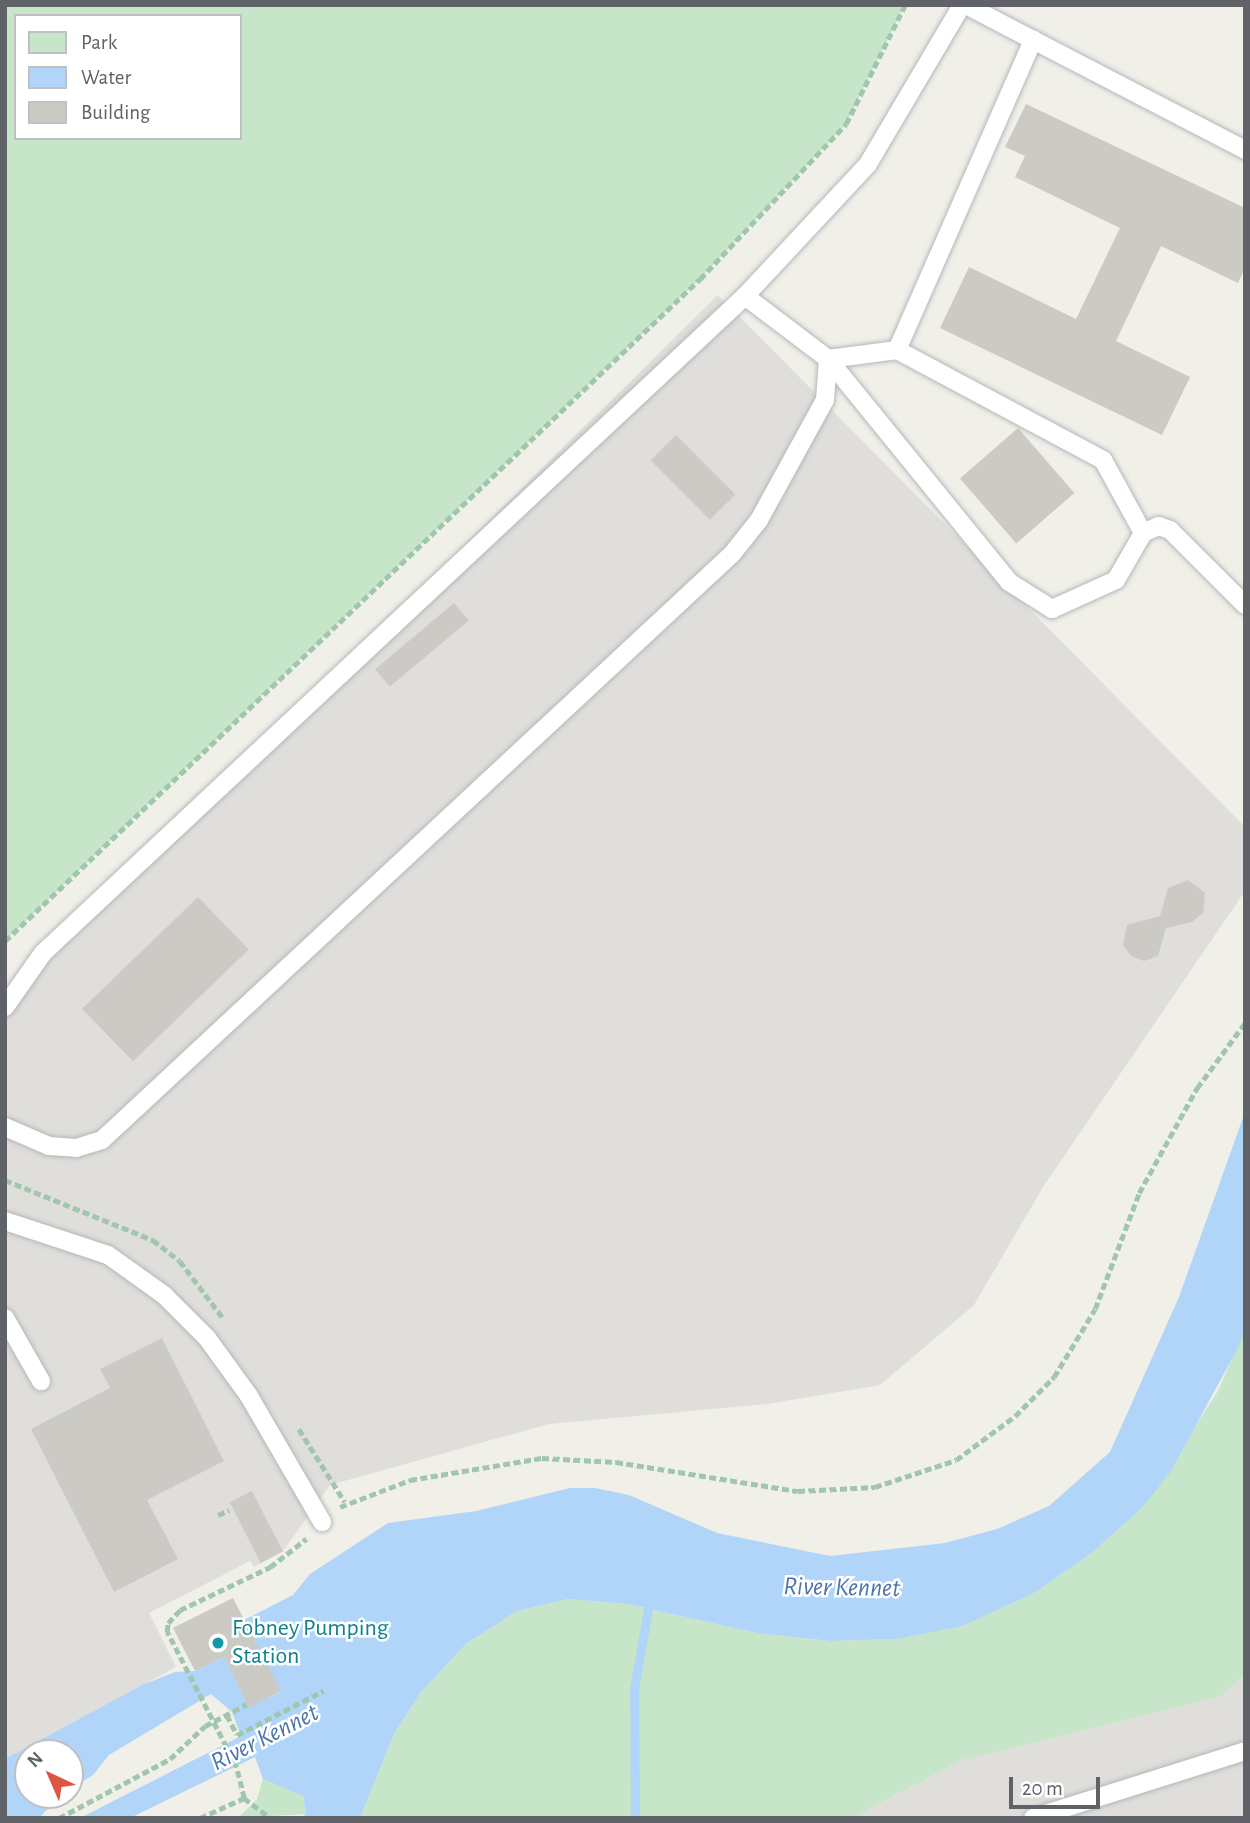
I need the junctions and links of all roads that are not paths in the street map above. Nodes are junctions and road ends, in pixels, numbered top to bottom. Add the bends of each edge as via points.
1 (964, 5) edge
2 (1033, 40) junction
3 (1245, 149) edge
4 (746, 296) junction
5 (897, 350) junction
6 (828, 359) junction
7 (1143, 533) junction
8 (1245, 605) edge
9 (5, 1007) edge
10 (5, 1127) edge
11 (5, 1221) edge
12 (5, 1318) edge
13 (41, 1381) dead end
14 (322, 1522) road end
15 (1245, 1751) edge
16 (1033, 1818) edge

1 - 2 lane
1 - 4 lane via 868,164
2 - 3 lane
2 - 5 lane
4 - 6 lane
4 - 9 lane via 43,953
5 - 6 lane
5 - 7 lane via 1103,460
6 - 7 lane via 1009,582 1052,609 1116,580
6 - 10 lane via 825,400 759,520 732,554 102,1140 76,1148 49,1146
7 - 8 lane via 1159,526 1170,530
11 - 14 lane via 108,1255 164,1295 207,1338 248,1396
12 - 13 lane
15 - 16 lane

